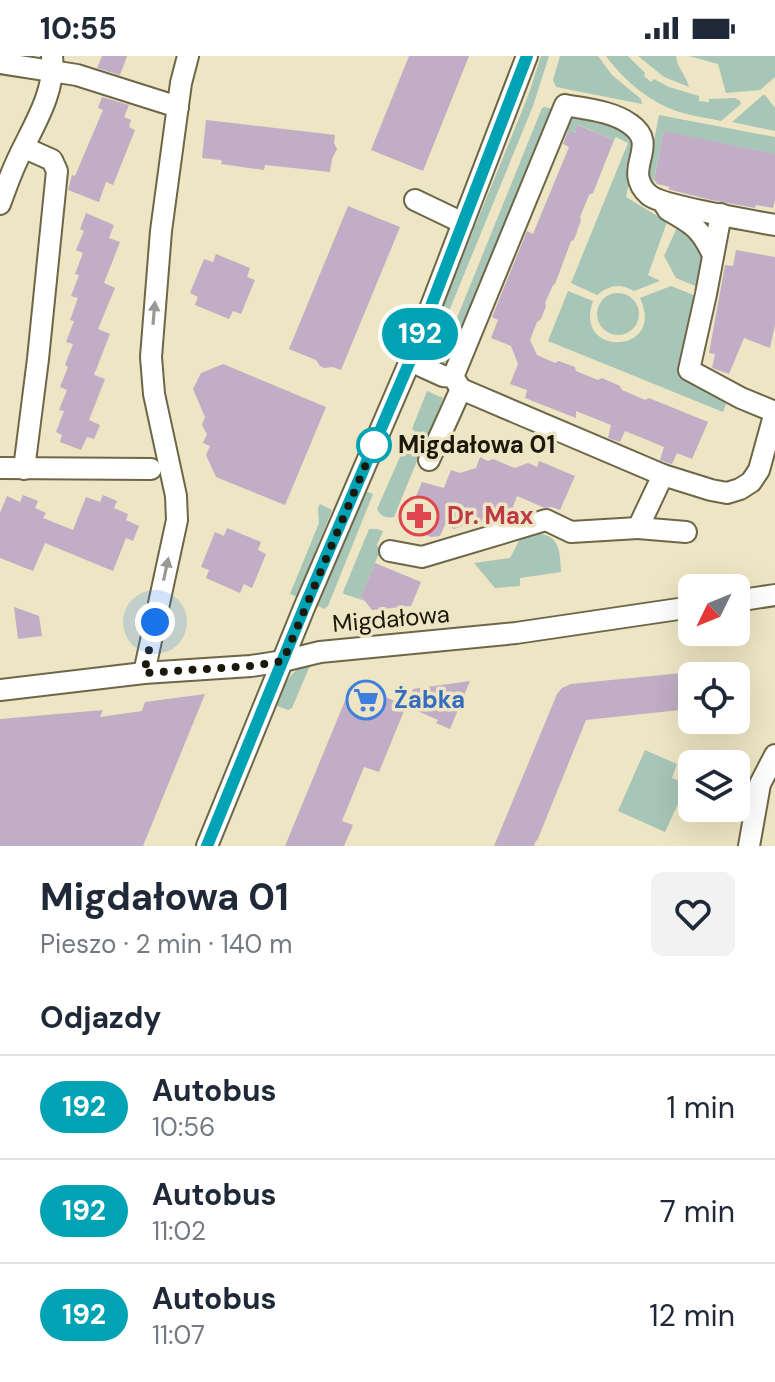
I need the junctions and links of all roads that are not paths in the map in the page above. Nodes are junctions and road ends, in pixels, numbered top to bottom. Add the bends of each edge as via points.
1 (188, 56) edge
2 (527, 56) edge
3 (0, 63) edge
4 (53, 64) edge
5 (178, 107) junction
6 (25, 148) junction
7 (415, 200) dead end
8 (663, 201) junction
9 (0, 204) edge
10 (721, 214) junction
11 (463, 223) junction
12 (775, 225) edge
13 (713, 255) junction
14 (410, 361) junction
15 (457, 383) junction
16 (429, 460) dead end
17 (0, 468) edge
18 (24, 469) junction
19 (151, 469) dead end
20 (663, 475) junction
21 (638, 528) junction
22 (686, 532) dead end
23 (390, 551) dead end
24 (775, 595) edge
25 (750, 599) edge
26 (678, 609) edge
27 (283, 661) junction
28 (144, 673) junction
29 (0, 690) edge
30 (775, 755) edge
31 (207, 846) edge
32 (749, 846) edge

1 - 5 street
2 - 11 street
3 - 4 street
4 - 5 street
4 - 6 street
28 -> 5 street via 177,520 151,357
6 - 9 street
6 - 18 street via 52,160 57,171
7 - 11 street
8 - 10 street
8 - 13 street via 699,230
8 - 15 street via 638,181 644,144 633,125 603,112 565,105
10 - 12 street
10 - 13 street
11 - 14 street
13 - 20 street via 689,370 775,412 759,470 740,489 727,493
14 - 15 street
14 - 27 street
15 - 16 street
15 - 20 street
17 - 18 street
18 - 19 street
20 - 21 street
21 - 22 street
21 - 23 street via 571,532 546,520 422,557
24 - 25 street
26 - 27 street, Migdałowa via 516,633 320,652
27 - 28 street, Migdałowa
27 - 31 street
28 - 29 street, Migdałowa
30 - 32 street via 760,784

